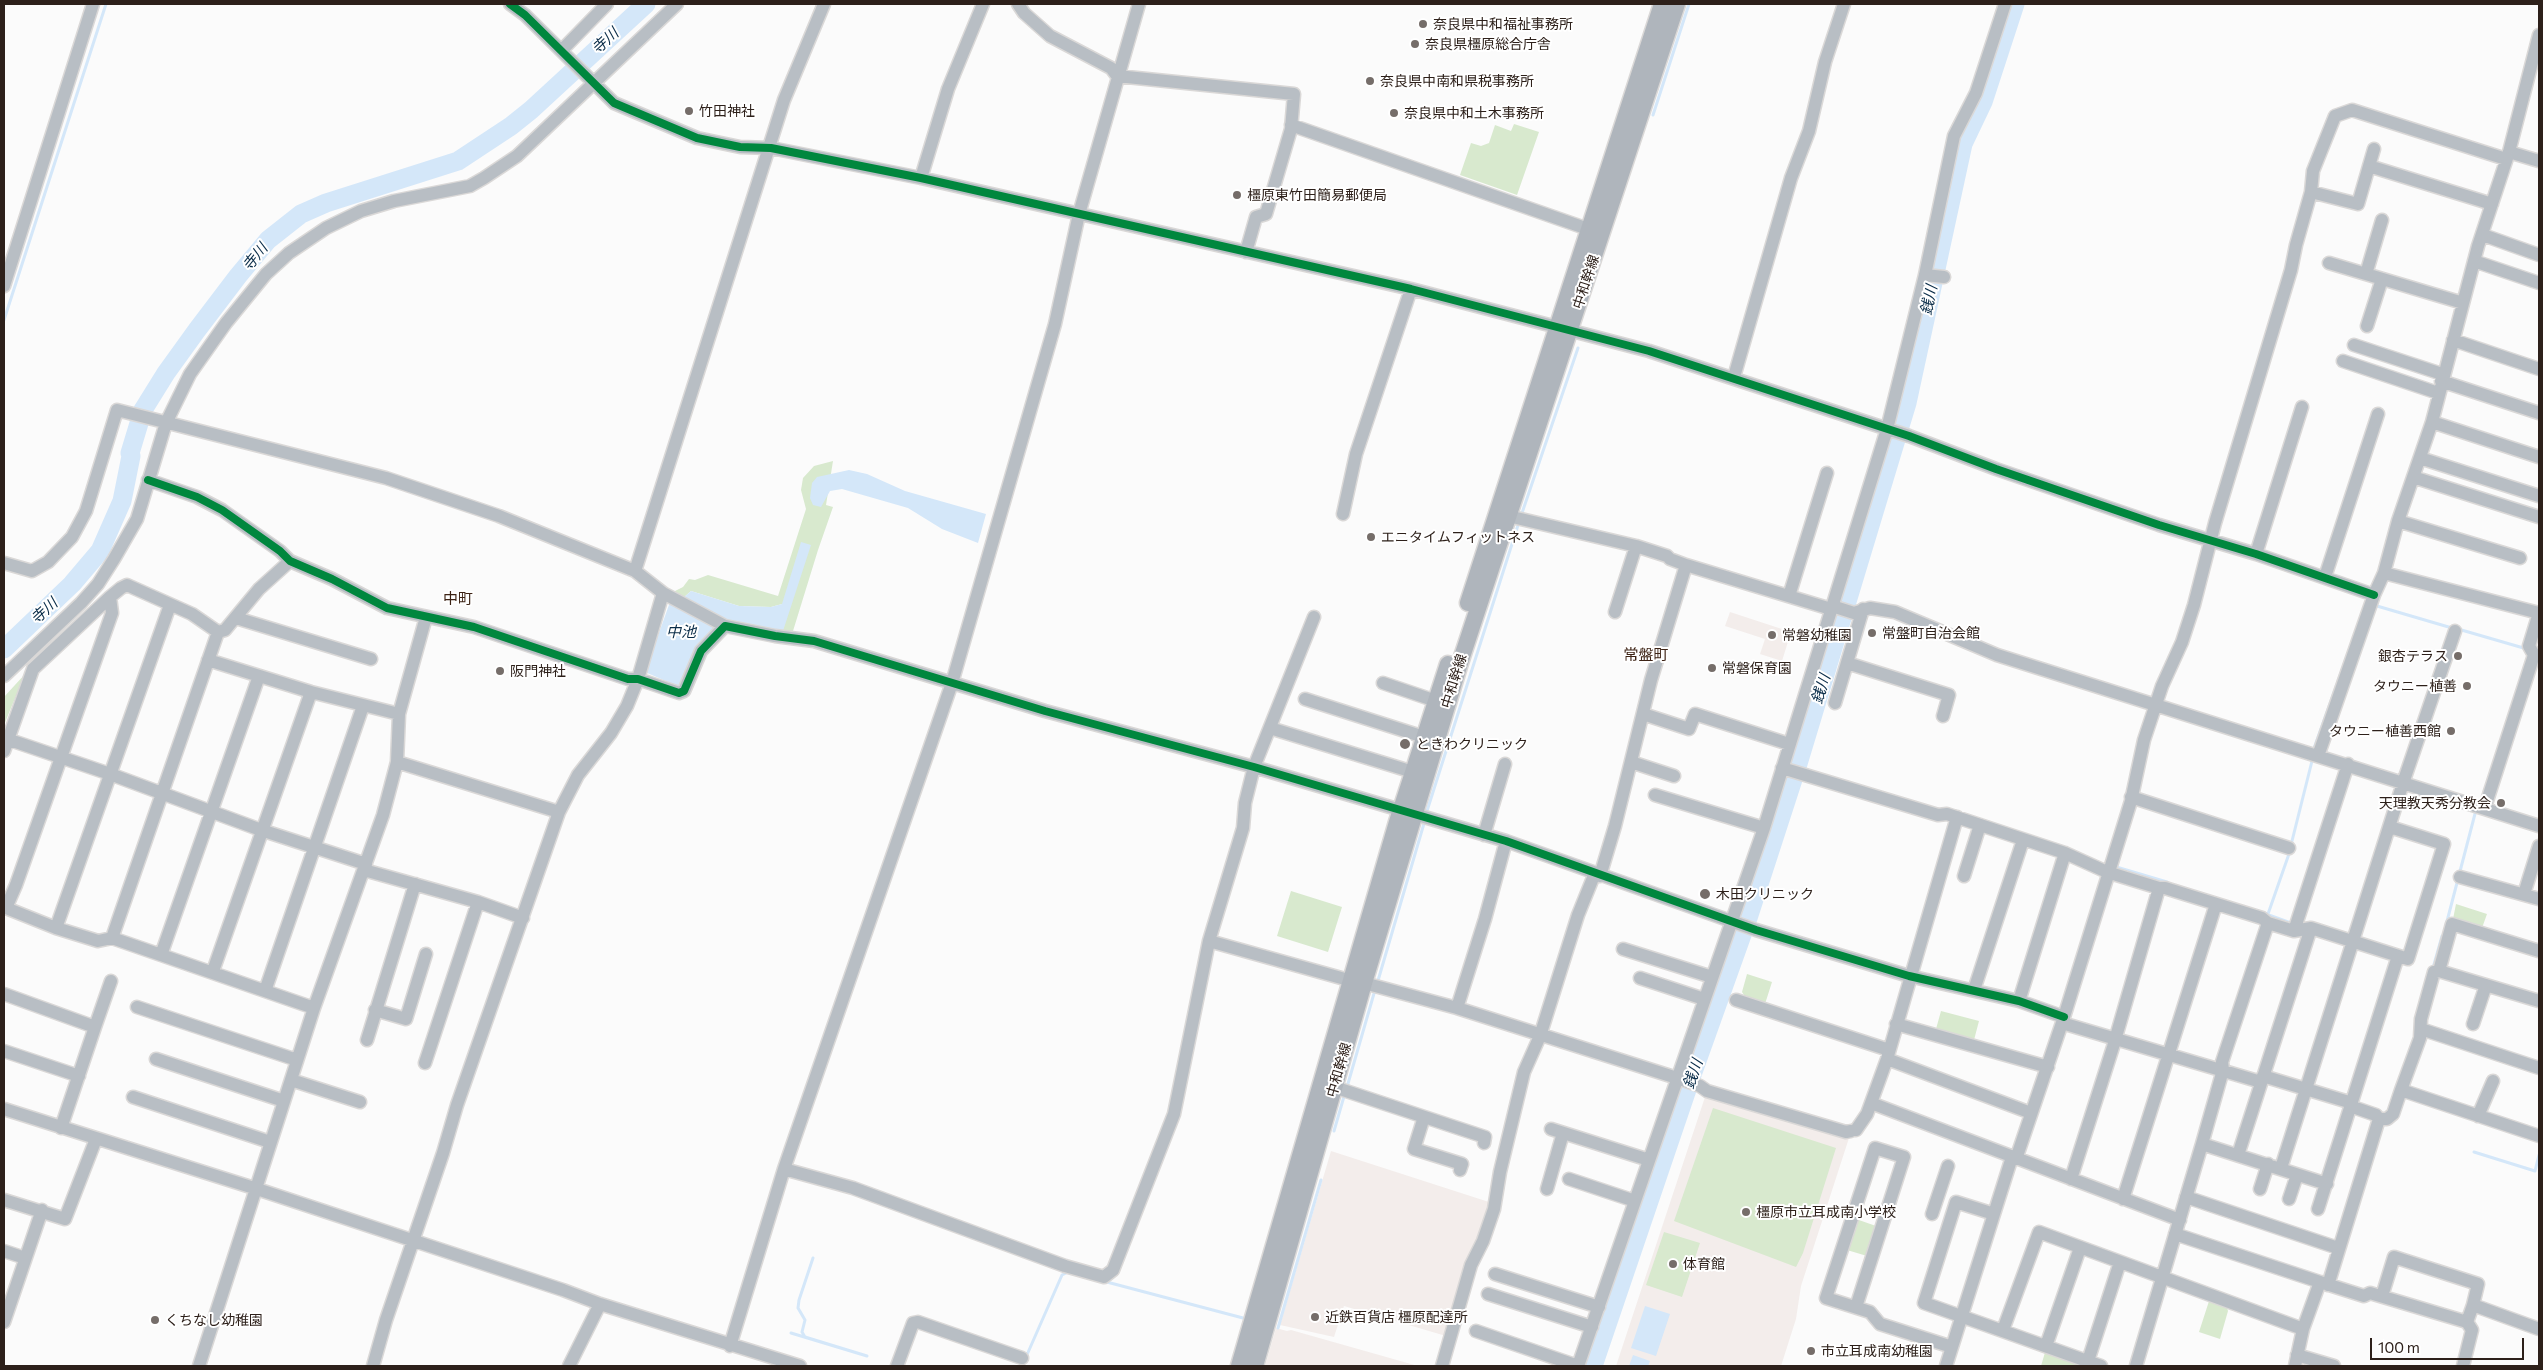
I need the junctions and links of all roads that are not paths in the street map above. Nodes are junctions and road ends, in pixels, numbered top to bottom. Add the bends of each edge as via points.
1 (93, 4) edge
2 (510, 4) edge
3 (607, 4) edge
4 (677, 4) edge
5 (824, 4) edge
6 (983, 4) edge
7 (1018, 4) edge
8 (1139, 4) edge
9 (1662, 4) edge
10 (1677, 4) edge
11 (1844, 4) edge
12 (2005, 4) edge
13 (2539, 35) edge
14 (563, 52) junction
15 (1117, 76) junction
16 (593, 83) junction
17 (1291, 126) junction
18 (771, 148) junction
19 (2374, 149) dead end
20 (2507, 155) junction
21 (2539, 161) edge
22 (2369, 166) junction
23 (922, 178) junction
24 (2311, 192) junction
25 (2492, 204) junction
26 (1079, 214) junction
27 (2382, 220) dead end
28 (1588, 229) junction
29 (2483, 236) junction
30 (1246, 252) junction
31 (2539, 254) edge
32 (2474, 261) junction
33 (2329, 263) dead end
34 (2366, 274) junction
35 (1927, 275) junction
36 (1943, 277) dead end
37 (2382, 279) junction
38 (2539, 283) edge
39 (4, 286) edge
40 (1411, 288) junction
41 (2463, 303) junction
42 (2367, 326) dead end
43 (1564, 328) junction
44 (2453, 340) junction
45 (2354, 345) dead end
46 (2342, 361) dead end
47 (2539, 369) edge
48 (1734, 377) junction
49 (2440, 382) junction
50 (2302, 407) dead end
51 (2378, 414) dead end
52 (2539, 414) edge
53 (2432, 422) junction
54 (164, 423) junction
55 (1888, 430) junction
56 (2539, 457) edge
57 (2420, 458) junction
58 (1827, 473) dead end
59 (2413, 477) junction
60 (148, 480) junction
61 (2539, 496) edge
62 (1343, 514) dead end
63 (2539, 517) edge
64 (1516, 518) junction
65 (2398, 521) junction
66 (2210, 542) junction
67 (1636, 546) junction
68 (2256, 554) junction
69 (2520, 558) dead end
70 (290, 561) junction
71 (4, 563) edge
72 (1686, 565) junction
73 (635, 571) junction
74 (2384, 573) junction
75 (2325, 577) junction
76 (663, 593) junction
77 (2374, 595) junction
78 (1790, 596) junction
79 (110, 597) junction
80 (170, 604) junction
81 (1833, 607) junction
82 (1857, 611) junction
83 (1615, 612) dead end
84 (426, 617) junction
85 (1314, 617) dead end
86 (236, 618) junction
87 (725, 626) junction
88 (2455, 631) dead end
89 (218, 632) junction
90 (371, 659) dead end
91 (208, 660) junction
92 (1847, 662) junction
93 (4, 676) edge
94 (259, 676) junction
95 (638, 680) junction
96 (952, 683) junction
97 (1383, 684) dead end
98 (310, 692) junction
99 (1305, 698) dead end
100 (1436, 701) junction
101 (1836, 703) dead end
102 (2156, 704) junction
103 (363, 706) junction
104 (399, 714) junction
105 (1643, 714) junction
106 (1943, 716) dead end
107 (1270, 728) junction
108 (1424, 737) junction
109 (5, 743) edge
110 (1789, 744) junction
111 (60, 756) junction
112 (2318, 756) junction
113 (397, 762) junction
114 (1631, 762) junction
115 (1505, 764) dead end
116 (2348, 764) junction
117 (1254, 767) junction
118 (1785, 769) junction
119 (1413, 772) junction
120 (110, 774) junction
121 (1674, 776) dead end
122 (2403, 783) junction
123 (161, 793) junction
124 (1655, 795) dead end
125 (2131, 798) junction
126 (2485, 808) junction
127 (212, 811) junction
128 (559, 812) junction
129 (1416, 816) junction
130 (1956, 817) junction
131 (1980, 825) junction
132 (2539, 826) edge
133 (1764, 828) junction
134 (2390, 828) junction
135 (261, 830) junction
136 (1484, 835) junction
137 (2024, 840) junction
138 (1506, 842) junction
139 (314, 846) junction
140 (2539, 846) edge
141 (2290, 848) dead end
142 (2064, 853) junction
143 (365, 867) junction
144 (2107, 872) junction
145 (1597, 874) junction
146 (1964, 876) dead end
147 (2460, 877) dead end
148 (415, 884) junction
149 (2159, 888) junction
150 (2524, 894) junction
151 (2539, 899) edge
152 (478, 902) junction
153 (2216, 904) junction
154 (5, 908) edge
155 (523, 918) junction
156 (1735, 922) junction
157 (2268, 923) junction
158 (56, 928) junction
159 (2311, 928) junction
160 (2294, 931) junction
161 (112, 938) junction
162 (2353, 940) junction
163 (1209, 941) junction
164 (1624, 949) dead end
165 (2539, 951) edge
166 (426, 954) dead end
167 (161, 955) junction
168 (2398, 956) junction
169 (213, 971) junction
170 (2439, 971) junction
171 (1909, 976) junction
172 (1712, 977) junction
173 (1640, 978) dead end
174 (112, 981) dead end
175 (1366, 984) junction
176 (2486, 985) junction
177 (264, 990) junction
178 (1974, 990) junction
179 (4, 994) edge
180 (1704, 999) junction
181 (1736, 1000) dead end
182 (2019, 1001) junction
183 (2539, 1001) edge
184 (137, 1007) dead end
185 (314, 1008) junction
186 (1457, 1008) junction
187 (375, 1010) junction
188 (2063, 1020) junction
189 (1896, 1024) junction
190 (2473, 1024) dead end
191 (95, 1027) junction
192 (2422, 1028) junction
193 (1540, 1036) junction
194 (2115, 1038) junction
195 (367, 1040) dead end
196 (4, 1051) edge
197 (2168, 1054) junction
198 (1888, 1055) junction
199 (156, 1059) dead end
200 (297, 1060) junction
201 (426, 1064) dead end
202 (2048, 1067) junction
203 (2539, 1068) edge
204 (2223, 1070) junction
205 (79, 1076) junction
206 (1679, 1079) junction
207 (2262, 1079) junction
208 (291, 1080) junction
209 (2492, 1081) dead end
210 (1342, 1090) junction
211 (2306, 1090) junction
212 (2401, 1090) junction
213 (133, 1097) dead end
214 (284, 1102) junction
215 (360, 1102) dead end
216 (1871, 1103) junction
217 (2351, 1105) junction
218 (4, 1110) edge
219 (2031, 1113) junction
220 (2478, 1116) junction
221 (1424, 1117) junction
222 (2379, 1119) junction
223 (61, 1128) junction
224 (2539, 1134) edge
225 (96, 1139) junction
226 (270, 1142) junction
227 (1484, 1143) dead end
228 (2202, 1144) junction
229 (2238, 1155) junction
230 (2014, 1158) junction
231 (1649, 1160) junction
232 (2268, 1164) junction
233 (1948, 1166) dead end
234 (784, 1168) junction
235 (2281, 1168) junction
236 (1460, 1170) dead end
237 (2297, 1175) junction
238 (1569, 1179) dead end
239 (2071, 1179) junction
240 (2327, 1184) junction
241 (254, 1188) junction
242 (1547, 1189) dead end
243 (2260, 1189) dead end
244 (2186, 1197) junction
245 (2123, 1199) junction
246 (2289, 1199) dead end
247 (4, 1200) edge
248 (1634, 1201) junction
249 (2318, 1209) dead end
250 (42, 1210) junction
251 (1932, 1214) dead end
252 (1994, 1214) junction
253 (2180, 1220) junction
254 (2175, 1234) junction
255 (412, 1241) junction
256 (2080, 1248) junction
257 (2338, 1248) junction
258 (4, 1251) edge
259 (25, 1258) junction
260 (2120, 1262) junction
261 (1495, 1274) dead end
262 (2162, 1278) junction
263 (2324, 1283) junction
264 (1488, 1294) dead end
265 (2382, 1296) junction
266 (6, 1304) edge
267 (600, 1304) junction
268 (2472, 1306) junction
269 (1598, 1307) junction
270 (1856, 1307) junction
271 (1962, 1316) junction
272 (4, 1322) edge
273 (2467, 1322) junction
274 (1592, 1327) junction
275 (2539, 1328) edge
276 (2303, 1329) junction
277 (2003, 1330) junction
278 (1476, 1331) dead end
279 (730, 1346) junction
280 (2046, 1346) junction
281 (1952, 1347) junction
282 (1022, 1358) dead end
283 (2296, 1360) edge
284 (2088, 1361) junction
285 (199, 1366) edge
286 (372, 1366) edge
287 (569, 1366) edge
288 (800, 1366) edge
289 (897, 1366) edge
290 (1239, 1366) edge
291 (1254, 1366) edge
292 (1442, 1366) edge
293 (1578, 1366) edge
294 (1946, 1366) edge
295 (2101, 1366) edge
296 (2136, 1366) edge
297 (2334, 1366) edge
298 (2462, 1366) edge

1 - 39 street
2 - 14 street
3 - 14 street
4 - 16 street
5 - 18 street via 784,100
6 - 23 street via 948,89
7 - 15 street via 1050,36 1111,68
8 - 15 street
9 - 28 main road, 中和幹線
10 - 43 main road, 中和幹線
11 - 48 street
12 - 35 street via 1976,93 1954,136
13 - 20 street
14 - 16 street
15 - 17 street via 1294,94
15 - 26 street
16 - 18 street via 614,102 698,138 740,147
16 - 54 street via 517,156 470,186 394,201 362,211 326,228 289,254 266,274 220,331 190,374
17 - 28 street
17 - 30 street via 1266,214 1256,217
18 - 23 street
18 - 73 street
19 - 22 street
20 - 21 street
20 - 24 street via 2352,110 2334,116 2318,156
20 - 25 street
22 - 24 street via 2358,204
22 - 25 street
23 - 26 street
24 - 66 street
25 - 29 street
26 - 30 street
26 - 96 street via 1055,324
27 - 34 street
28 - 43 main road, 中和幹線
29 - 31 street
29 - 32 street
30 - 40 street
32 - 38 street
32 - 41 street
33 - 34 street
34 - 37 street
35 - 36 street
35 - 55 street
37 - 41 street
37 - 42 street
40 - 43 street
40 - 62 street via 1356,454
41 - 44 street
43 - 48 street
43 - 64 main road, 中和幹線
43 - 100 main road, 中和幹線
44 - 47 street
44 - 49 street
45 - 49 street
46 - 49 street
48 - 55 street
49 - 52 street
49 - 53 street
50 - 68 street
51 - 75 street
53 - 56 street
53 - 57 street
54 - 60 street
54 - 71 street via 117,410 86,511 72,537 48,562 32,571
54 - 73 street via 386,478 499,516
55 - 66 street
55 - 81 street
57 - 59 street
57 - 61 street
58 - 78 street
59 - 63 street
59 - 65 street
60 - 70 street via 197,497 222,510
60 - 93 street via 133,527 98,584
64 - 67 street
64 - 129 main road, 中和幹線
65 - 69 street
65 - 74 street
66 - 68 street
66 - 102 street via 2182,642
67 - 72 street
67 - 83 street
68 - 75 street
70 - 84 street via 332,578 387,608
70 - 86 street via 259,589
72 - 78 street
72 - 105 street
73 - 76 street
74 - 77 street
74 - 126 street via 2539,613 2529,646 2534,656
75 - 77 street
76 - 87 street
76 - 95 street
77 - 112 street
78 - 81 street
79 - 80 street via 127,585
79 - 109 street via 33,669
79 - 111 street via 112,614
80 - 89 street
80 - 120 street
81 - 82 street
81 - 110 street
82 - 92 street
82 - 102 street via 1895,612 1997,655
84 - 95 street via 474,627 607,673
84 - 104 street
85 - 107 street
86 - 89 street
86 - 90 street
87 - 95 street via 701,651 684,691 679,693
87 - 96 street via 833,646
88 - 122 street
89 - 91 street
91 - 94 street
91 - 123 street
92 - 101 street
92 - 106 street via 1949,695
94 - 98 street
94 - 127 street
95 - 128 street via 611,733 578,775
96 - 117 street
96 - 234 street
97 - 100 street
98 - 103 street
98 - 135 street
99 - 108 street
100 - 108 main road, 中和幹線
102 - 112 street
102 - 125 street
103 - 104 street
103 - 139 street
104 - 113 street
105 - 110 street via 1690,729 1694,714
105 - 114 street
107 - 117 street
107 - 119 street
108 - 119 main road, 中和幹線
109 - 111 street
110 - 118 street
111 - 120 street
111 - 154 street
112 - 116 street
113 - 128 street
113 - 143 street
114 - 121 street
114 - 145 street
115 - 136 street
116 - 122 street
116 - 160 street
117 - 129 street
117 - 163 street via 1243,828
118 - 130 street
118 - 133 street
119 - 129 main road, 中和幹線
120 - 123 street
120 - 158 street
122 - 126 street
122 - 134 street
123 - 127 street
123 - 161 street
124 - 133 street
125 - 141 street
125 - 144 street
126 - 132 street
127 - 135 street
127 - 167 street
128 - 155 street
129 - 136 street
129 - 175 main road, 中和幹線
130 - 131 street
130 - 171 street
131 - 137 street
131 - 146 street
133 - 156 street
134 - 162 street
134 - 168 street via 2444,844 2408,958
135 - 139 street
135 - 169 street
136 - 138 street
137 - 142 street
137 - 178 street
138 - 145 street
138 - 186 street
139 - 143 street
139 - 177 street
140 - 150 street
142 - 144 street
142 - 182 street
143 - 148 street
143 - 185 street
144 - 149 street
144 - 188 street
145 - 156 street
145 - 193 street via 1578,915
147 - 150 street
148 - 152 street
148 - 187 street
149 - 153 street
149 - 194 street
150 - 151 street
152 - 155 street
152 - 201 street
153 - 157 street via 2262,918
153 - 197 street
154 - 158 street
155 - 255 street
156 - 171 street
156 - 172 street
157 - 160 street
157 - 204 street via 2222,1062
158 - 161 street via 98,941
159 - 160 street
159 - 162 street
159 - 207 street
161 - 167 street
162 - 168 street
162 - 211 street
163 - 175 street
163 - 234 street via 1174,1114 1113,1270 1104,1277 1065,1266 853,1188
164 - 172 street
165 - 170 street via 2452,924
166 - 187 street via 406,1019
167 - 169 street
168 - 217 street
169 - 177 street
170 - 176 street
170 - 192 street via 2434,972 2421,1019
171 - 178 street
171 - 189 street
172 - 180 street
173 - 180 street
174 - 191 street
175 - 186 street
175 - 210 main road, 中和幹線
175 - 290 main road, 中和幹線
176 - 183 street
176 - 190 street
177 - 185 street
178 - 182 street
179 - 191 street
180 - 206 street
181 - 198 street
182 - 188 street
184 - 200 street
185 - 200 street
186 - 193 street
187 - 195 street
188 - 194 street
188 - 202 street
189 - 198 street
189 - 202 street
191 - 205 street
192 - 203 street
192 - 212 street
193 - 206 street
193 - 292 street via 1524,1072 1494,1209 1471,1265
194 - 197 street
194 - 239 street
196 - 205 street
197 - 204 street
197 - 245 street
198 - 216 street
198 - 219 street
199 - 214 street
200 - 208 street
202 - 219 street
204 - 207 street
204 - 228 street
205 - 223 street
206 - 216 street via 1846,1132 1853,1131 1867,1114
206 - 231 street
207 - 211 street
207 - 229 street
208 - 214 street
208 - 215 street
209 - 220 street
210 - 221 street
210 - 291 main road, 中和幹線
211 - 217 street
211 - 235 street
212 - 220 street
212 - 222 street via 2393,1114 2387,1119
213 - 226 street
214 - 226 street
216 - 230 street
217 - 222 street
217 - 240 street
218 - 223 street
219 - 230 street
220 - 224 street
221 - 227 street via 1485,1137
221 - 236 street via 1414,1148 1462,1164
222 - 257 street
223 - 225 street
225 - 241 street
225 - 250 street via 65,1219
226 - 241 street
228 - 229 street
228 - 244 street
229 - 232 street
230 - 239 street
230 - 252 street
231 - 242 street via 1557,1131
231 - 248 street
232 - 235 street
232 - 243 street
233 - 251 street
234 - 279 street
235 - 237 street
237 - 240 street
237 - 246 street
238 - 248 street
239 - 245 street
240 - 249 street
241 - 255 street
241 - 285 street
244 - 253 street
244 - 257 street
245 - 253 street
247 - 250 street
248 - 269 street
250 - 259 street
252 - 271 street
252 - 271 street via 1956,1202 1924,1303
253 - 254 street
254 - 262 street
254 - 263 street
255 - 267 street
255 - 286 street
256 - 260 street
256 - 277 street via 2039,1232
256 - 280 street
257 - 263 street
258 - 259 street
259 - 266 street
260 - 262 street
260 - 284 street
261 - 269 street
262 - 276 street
262 - 296 street
263 - 265 street via 2364,1296 2370,1293
263 - 276 street
264 - 274 street
265 - 268 street via 2394,1257 2478,1284
265 - 273 street
266 - 272 street
267 - 279 street
267 - 287 street
268 - 273 street
268 - 275 street
269 - 274 street
270 - 270 street via 1904,1157 1875,1148 1826,1298
270 - 281 street via 1870,1312 1880,1324
271 - 277 street
271 - 281 street
273 - 298 street via 2472,1330
274 - 293 street
276 - 283 street
277 - 280 street
278 - 293 street
279 - 288 street
280 - 284 street
281 - 294 street
282 - 289 street via 918,1322 913,1323
283 - 297 street
284 - 295 street

